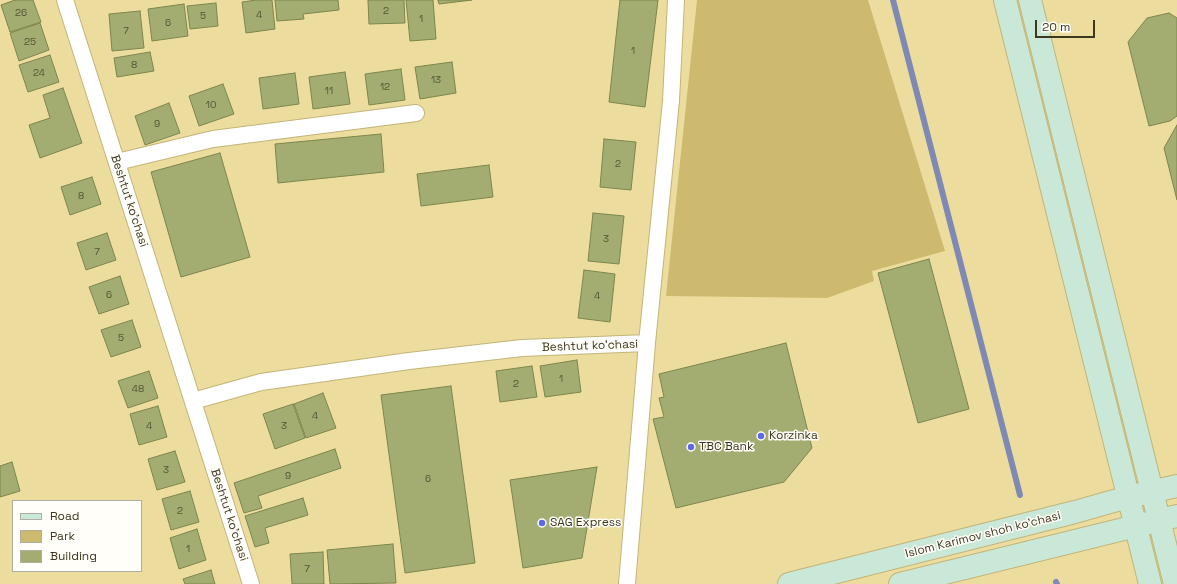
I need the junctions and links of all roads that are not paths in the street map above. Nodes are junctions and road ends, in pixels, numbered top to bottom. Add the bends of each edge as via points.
1 (65, 0) edge
2 (676, 0) edge
3 (1005, 0) edge
4 (1030, 0) edge
5 (416, 113) dead end
6 (117, 162) junction
7 (647, 343) junction
8 (193, 401) junction
9 (1177, 486) edge
10 (1152, 492) junction
11 (1128, 497) junction
12 (1168, 518) edge
13 (1136, 526) junction
14 (251, 584) edge
15 (626, 584) edge
16 (789, 584) edge
17 (900, 584) edge
18 (1150, 584) edge
19 (1174, 584) edge

1 - 6 street, Beshtut ko'chasi
2 - 7 street, Beshtut ko'chasi via 671,101
3 - 11 main road
4 - 10 main road
5 - 6 street via 213,139
6 - 8 street, Beshtut ko'chasi
7 - 8 street, Beshtut ko'chasi via 522,348 409,361 261,382
7 - 15 street
8 - 14 street, Beshtut ko'chasi
9 - 10 main road, Islom Karimov shoh ko'chasi
10 - 11 main road, Islom Karimov shoh ko'chasi
10 - 12 main road
11 - 13 main road
11 - 16 main road, Islom Karimov shoh ko'chasi
12 - 13 main road
12 - 19 main road
13 - 17 main road
13 - 18 main road

